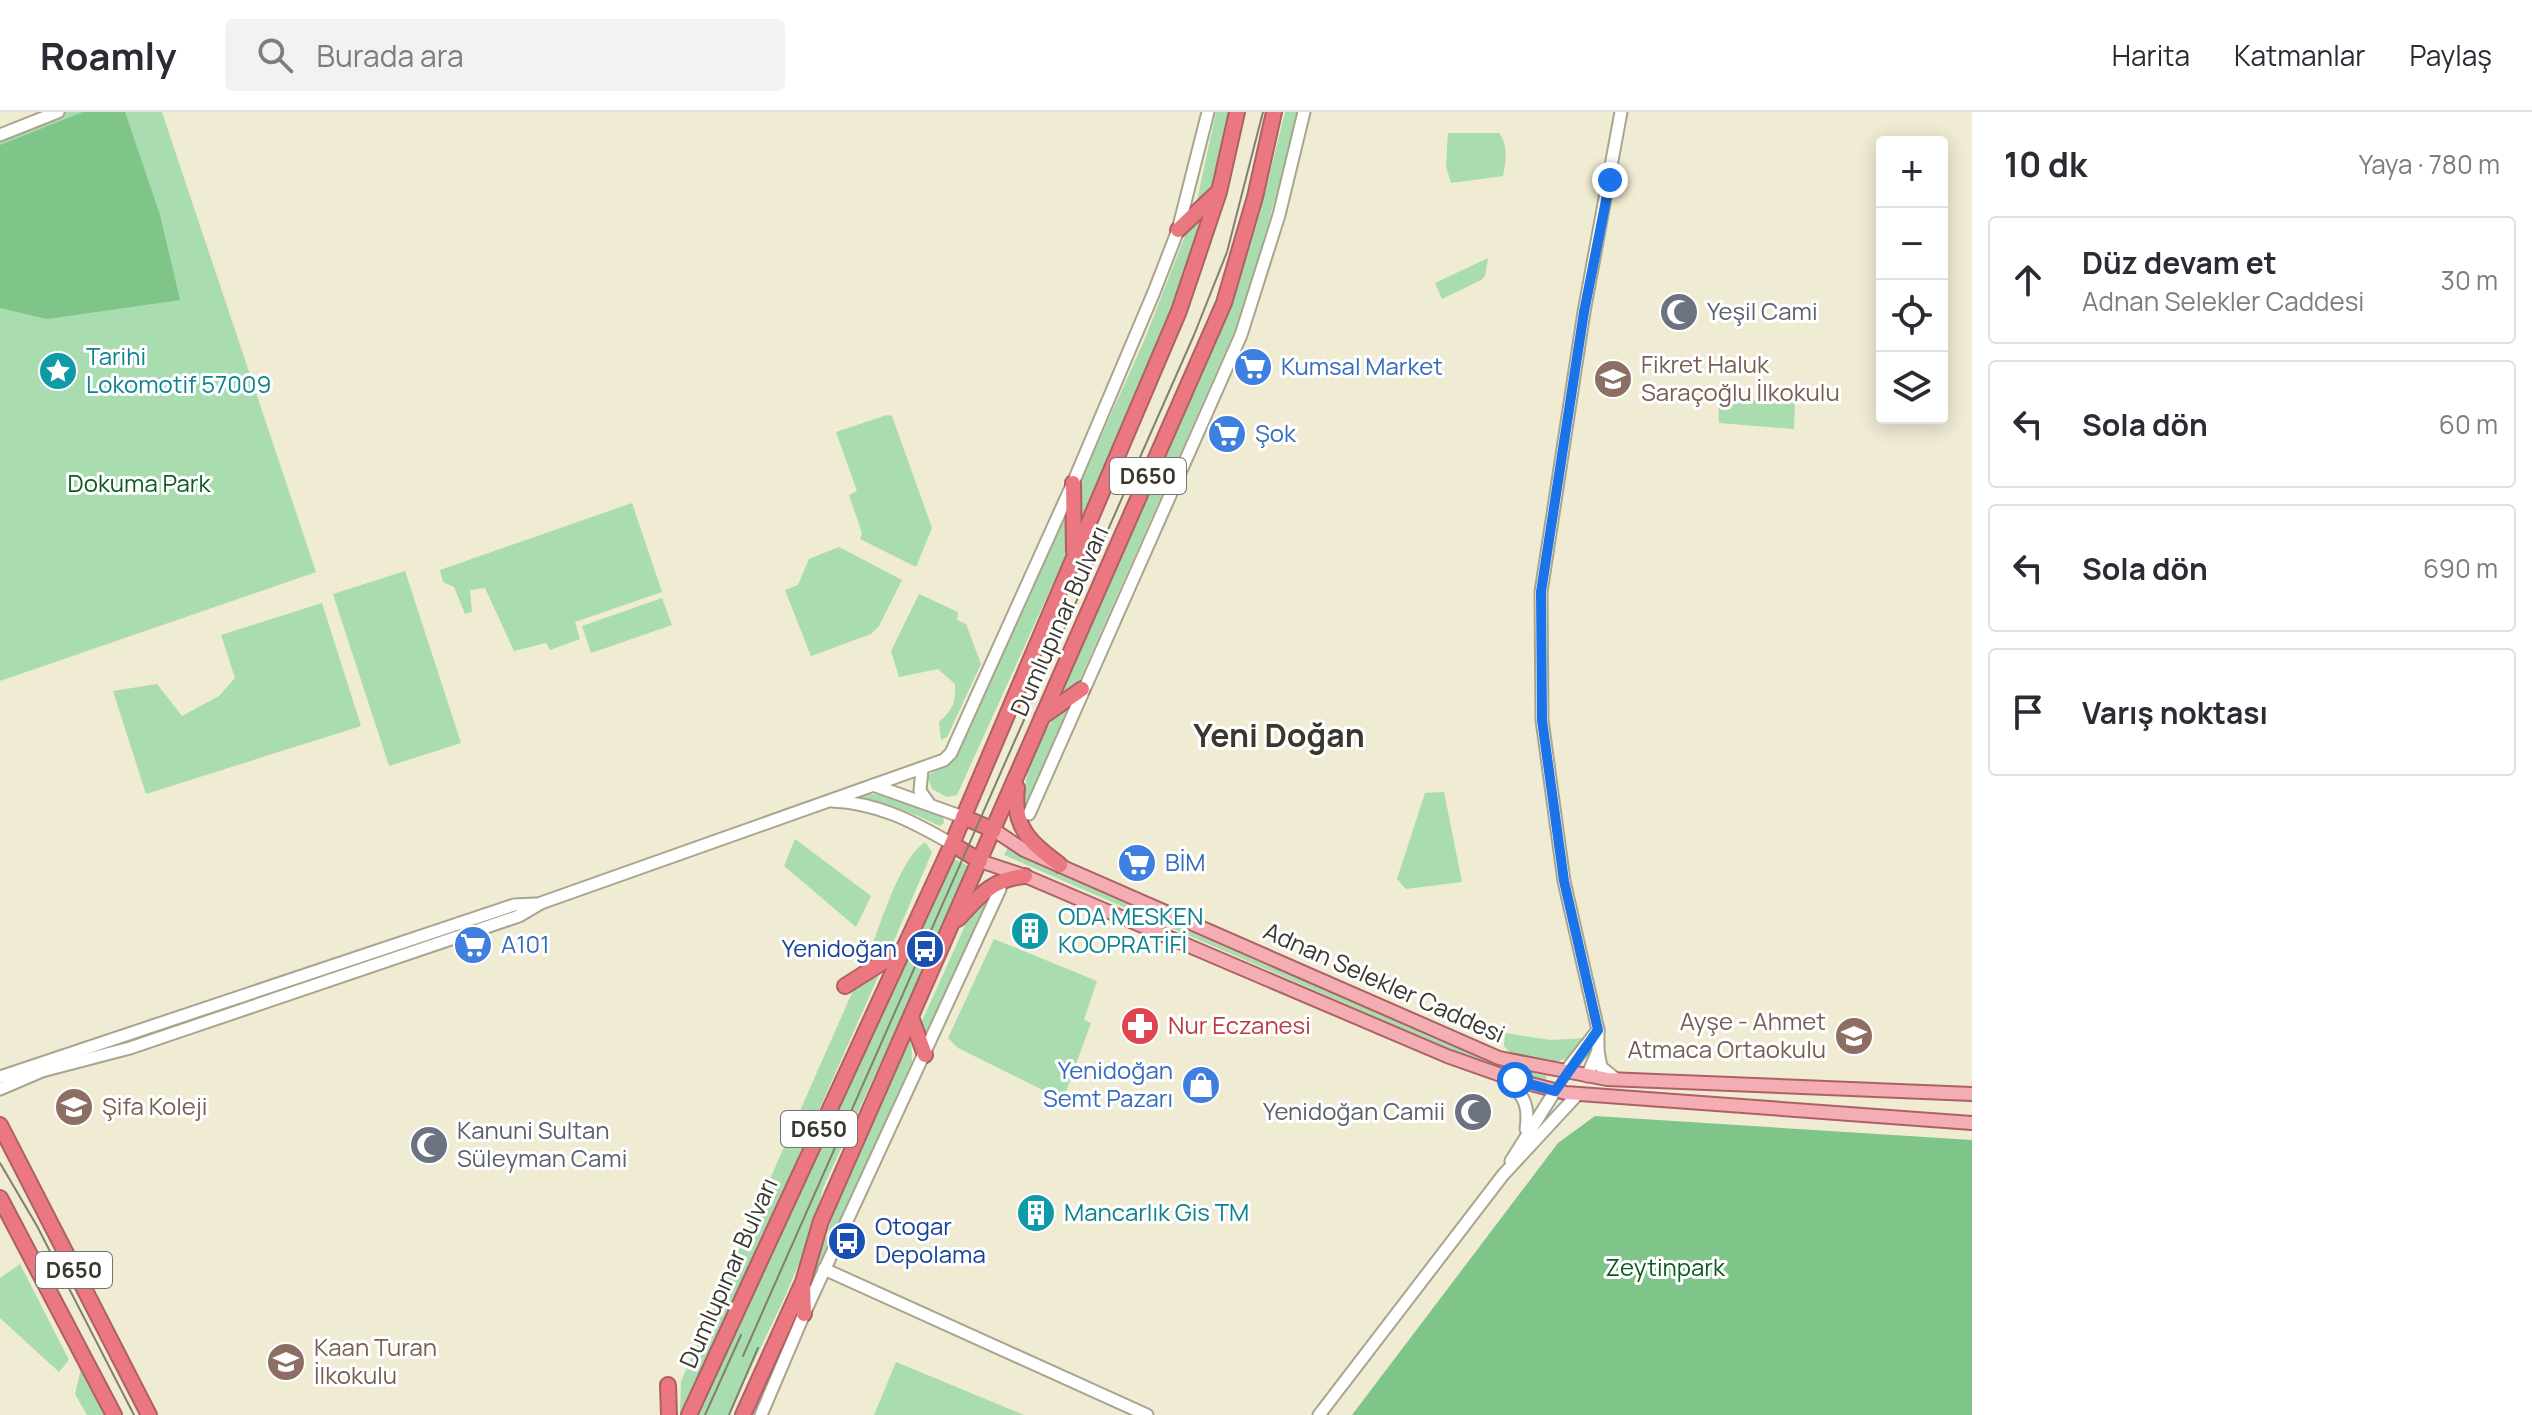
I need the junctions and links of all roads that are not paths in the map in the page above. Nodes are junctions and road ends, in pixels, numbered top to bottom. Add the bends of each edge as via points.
1 (58, 112) edge
2 (1208, 112) edge
3 (1237, 112) edge
4 (1274, 112) edge
5 (1304, 112) edge
6 (1621, 112) edge
7 (0, 135) edge
8 (1219, 192) junction
9 (1178, 230) junction
10 (1073, 483) junction
11 (1074, 560) junction
12 (1082, 689) junction
13 (1042, 717) junction
14 (922, 769) junction
15 (1018, 773) junction
16 (872, 785) junction
17 (827, 801) junction
18 (930, 804) junction
19 (1029, 814) dead end
20 (963, 817) junction
21 (994, 830) junction
22 (952, 844) junction
23 (980, 861) junction
24 (1060, 865) junction
25 (1025, 876) junction
26 (1000, 889) dead end
27 (949, 928) junction
28 (902, 950) junction
29 (845, 986) dead end
30 (911, 1017) junction
31 (1598, 1030) junction
32 (1598, 1051) junction
33 (925, 1055) junction
34 (1565, 1072) junction
35 (20, 1075) junction
36 (1498, 1075) junction
37 (1587, 1076) junction
38 (0, 1077) edge
39 (1616, 1079) junction
40 (0, 1089) edge
41 (1555, 1091) junction
42 (1972, 1094) edge
43 (1577, 1095) junction
44 (1972, 1123) edge
45 (0, 1125) edge
46 (1525, 1134) junction
47 (1503, 1175) junction
48 (0, 1198) edge
49 (824, 1269) junction
50 (803, 1282) junction
51 (804, 1314) junction
52 (668, 1385) dead end
53 (114, 1415) edge
54 (149, 1415) edge
55 (669, 1415) edge
56 (689, 1415) edge
57 (743, 1415) edge
58 (761, 1415) edge
59 (1147, 1415) edge
60 (1319, 1415) edge

1 - 7 street
2 - 9 street
3 - 8 highway, Dumlupınar Bulvarı / D650
4 - 13 highway, Dumlupınar Bulvarı / D650 via 1224,303
5 - 12 street, Dumlupınar Bulvarı via 1241,335
6 - 31 street via 1541,592 1542,720 1564,881
8 - 9 highway
8 - 11 highway, Dumlupınar Bulvarı / D650 via 1183,301
9 - 10 street
10 - 11 highway
10 - 14 street via 951,753
11 - 20 highway, Dumlupınar Bulvarı / D650
12 - 13 highway
12 - 19 street, Dumlupınar Bulvarı
13 - 15 highway, Dumlupınar Bulvarı / D650
14 - 16 street
14 - 18 street via 920,791
15 - 21 highway, Dumlupınar Bulvarı / D650
15 - 24 highway via 1015,806 1028,840
16 - 17 street
16 - 18 street
17 - 22 street via 875,806
17 - 35 street via 541,903 514,905 220,1012
18 - 20 street
20 - 21 highway
20 - 22 highway, Dumlupınar Bulvarı / D650
21 - 23 highway, Dumlupınar Bulvarı / D650
21 - 24 main road, Adnan Selekler Caddesi
22 - 23 highway
22 - 28 highway, Dumlupınar Bulvarı / D650
23 - 25 main road, Adnan Selekler Caddesi
23 - 27 highway, Dumlupınar Bulvarı / D650
24 - 34 main road, Adnan Selekler Caddesi via 1474,1048
25 - 27 highway via 1003,878 988,887
25 - 36 main road, Adnan Selekler Caddesi
26 - 33 street
27 - 30 highway, Dumlupınar Bulvarı / D650
28 - 29 highway
28 - 56 highway, Dumlupınar Bulvarı / D650
30 - 33 highway
30 - 50 highway, Dumlupınar Bulvarı / D650 via 821,1221
31 - 32 street
31 - 34 street
32 - 37 street
32 - 39 street via 1601,1067
33 - 49 street
34 - 37 main road, Adnan Selekler Caddesi
34 - 41 main road
35 - 38 street
35 - 40 street
36 - 41 main road, Adnan Selekler Caddesi
36 - 46 street, Adnan Selekler Caddesi via 1524,1096 1529,1112
37 - 39 main road, Adnan Selekler Caddesi
37 - 43 main road
39 - 42 main road, Adnan Selekler Caddesi
41 - 43 main road, Adnan Selekler Caddesi
41 - 46 street
43 - 44 main road, Adnan Selekler Caddesi
43 - 47 street
45 - 54 highway, D650
46 - 47 street
47 - 60 street
48 - 53 highway, D650
49 - 51 street
49 - 59 street
50 - 51 highway
50 - 57 highway, Dumlupınar Bulvarı / D650
51 - 58 street
52 - 55 highway

